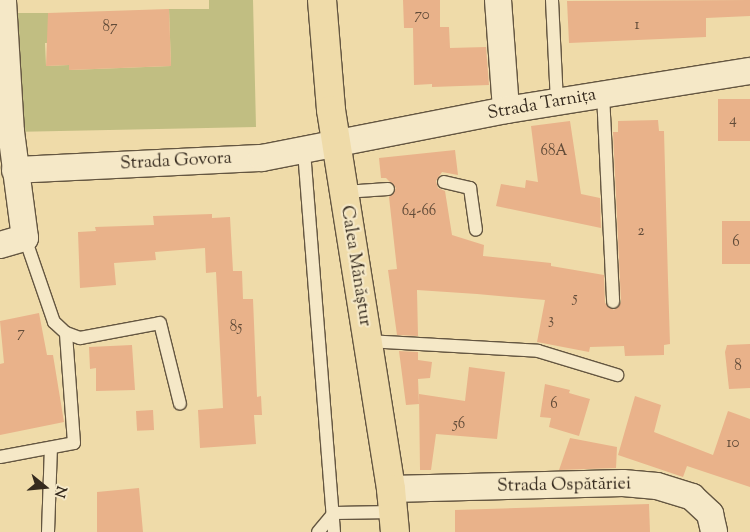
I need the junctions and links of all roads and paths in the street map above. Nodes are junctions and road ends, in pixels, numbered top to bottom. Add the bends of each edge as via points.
1 (3, 0) edge
2 (322, 0) edge
3 (498, 0) edge
4 (552, 0) edge
5 (750, 71) edge
6 (603, 94) junction
7 (557, 102) junction
8 (506, 110) junction
9 (6, 139) edge
10 (336, 144) junction
11 (304, 151) junction
12 (15, 170) junction
13 (444, 182) dead end
14 (388, 188) dead end
15 (344, 192) junction
16 (476, 230) dead end
17 (25, 238) junction
18 (0, 245) edge
19 (612, 302) dead end
20 (66, 333) junction
21 (367, 341) junction
22 (617, 376) dead end
23 (180, 404) dead end
24 (51, 448) junction
25 (0, 458) edge
26 (393, 511) edge
27 (334, 513) junction
28 (48, 532) edge
29 (318, 532) edge
30 (334, 532) edge
31 (714, 532) edge

1 - 9 street
2 - 10 main road, Calea Mănăștur
3 - 8 street
4 - 7 lane
5 - 6 street, Strada Tarnița
6 - 7 street, Strada Tarnița
6 - 19 lane
7 - 8 street, Strada Tarnița
8 - 10 street, Strada Tarnița
9 - 12 street
10 - 11 street, Strada Govora
10 - 15 main road, Calea Mănăștur
11 - 12 street, Strada Govora via 262,158
11 - 27 lane
12 - 17 street
13 - 16 lane via 470,188
14 - 15 lane
15 - 21 main road, Calea Mănăștur
17 - 18 street
17 - 20 lane via 54,322
20 - 23 lane via 80,338 160,323
20 - 24 lane via 74,443
21 - 22 lane via 538,351
21 - 26 main road, Calea Mănăștur
24 - 25 lane
24 - 28 lane
26 - 27 lane
26 - 31 street, Strada Ospătăriei via 623,483 656,486 692,497 710,514
27 - 29 lane
27 - 30 lane

